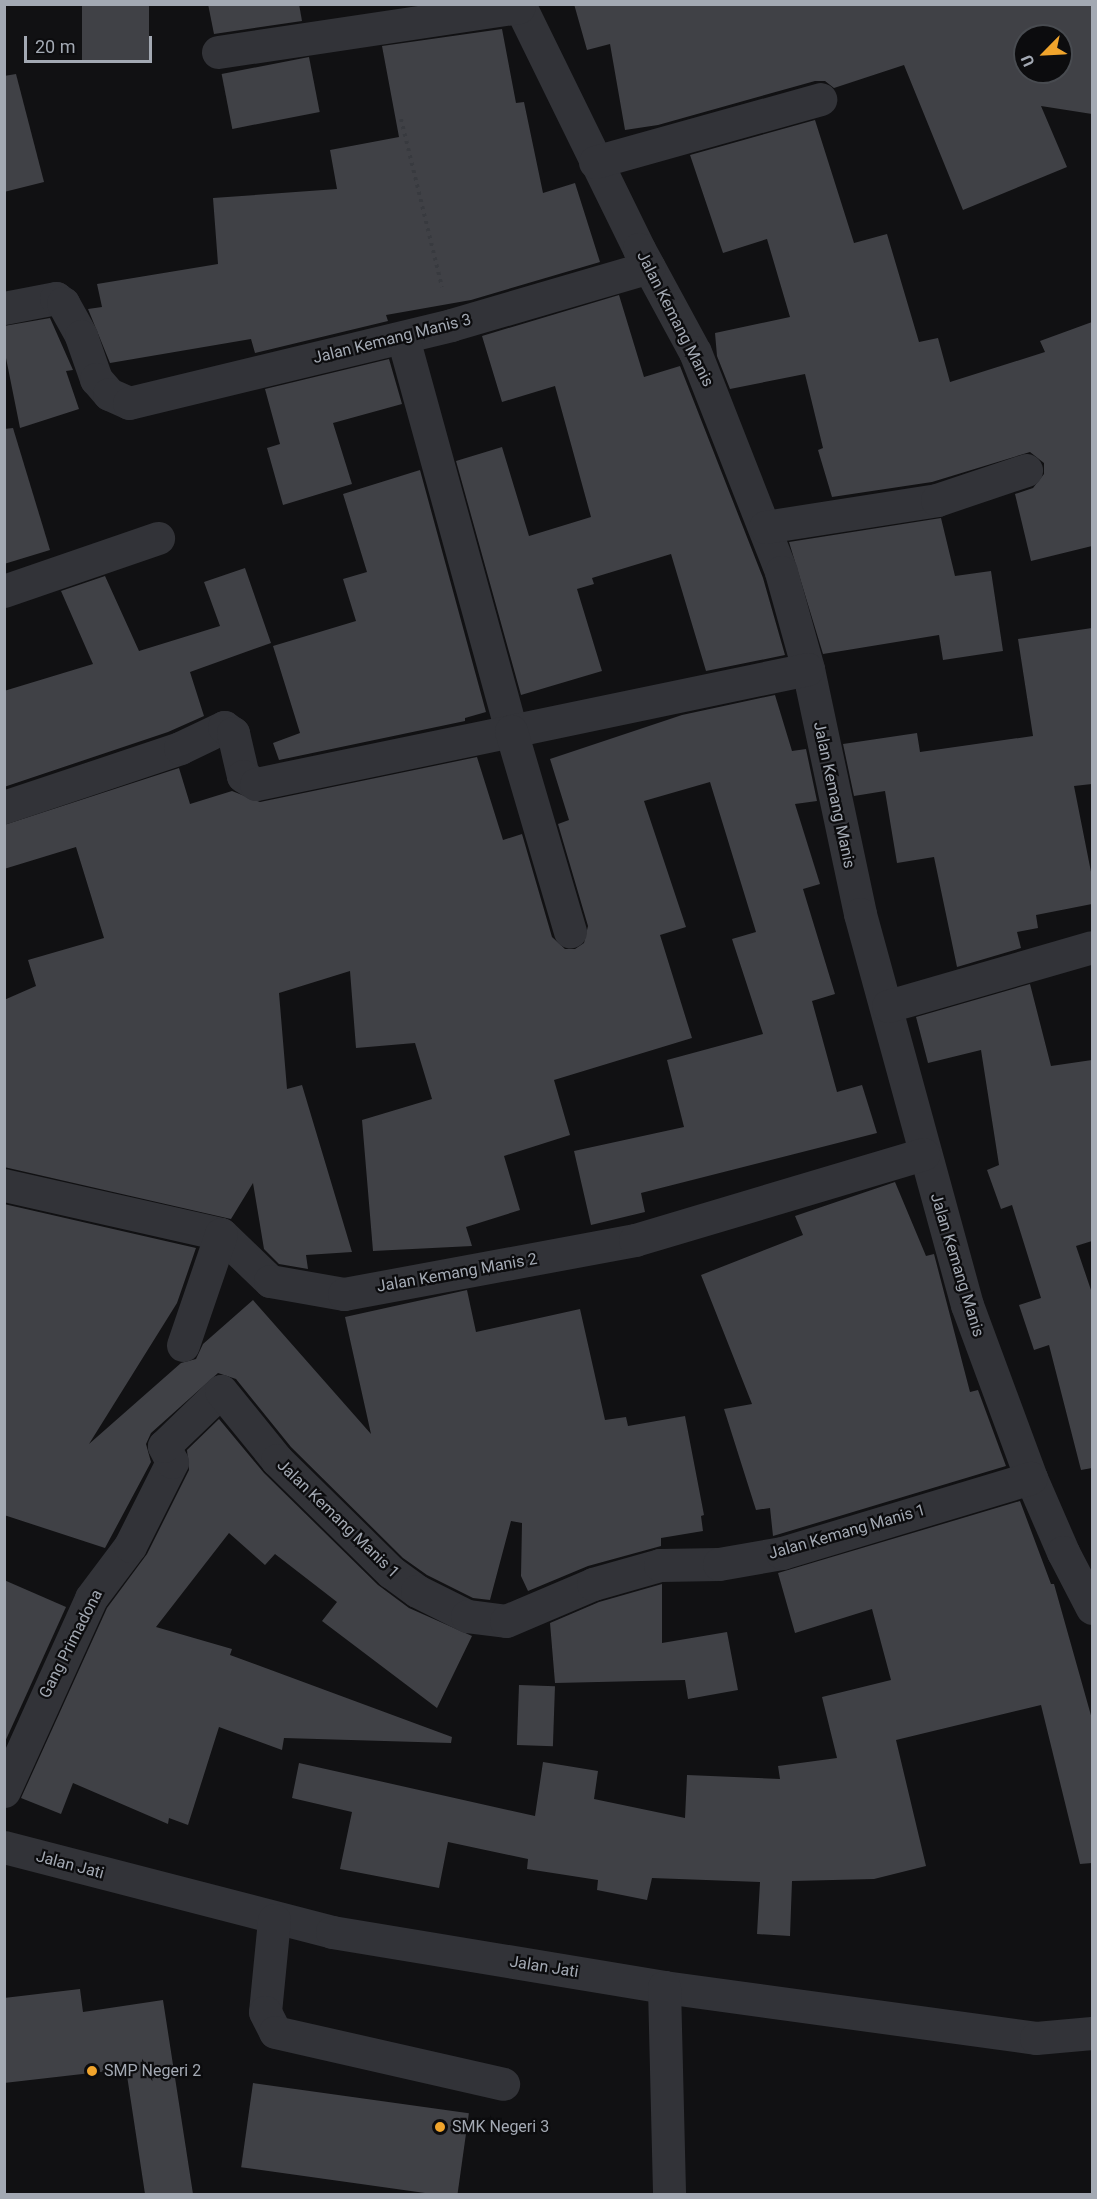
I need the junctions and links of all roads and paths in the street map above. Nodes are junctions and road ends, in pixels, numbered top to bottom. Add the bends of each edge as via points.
1 (519, 6) edge
2 (218, 52) dead end
3 (820, 99) dead end
4 (401, 119) dead end
5 (596, 162) junction
6 (649, 267) junction
7 (4, 308) edge
8 (451, 325) junction
9 (403, 338) junction
10 (1026, 470) dead end
11 (765, 526) junction
12 (158, 538) dead end
13 (4, 591) edge
14 (808, 669) junction
15 (511, 731) junction
16 (4, 807) edge
17 (570, 931) dead end
18 (1092, 947) edge
19 (888, 1006) junction
20 (923, 1154) junction
21 (4, 1185) edge
22 (221, 1234) junction
23 (183, 1345) dead end
24 (221, 1390) joint
25 (1031, 1478) junction
26 (1092, 1608) edge
27 (4, 1791) edge
28 (4, 1847) edge
29 (274, 1920) junction
30 (664, 1987) junction
31 (1092, 2033) edge
32 (503, 2084) dead end
33 (669, 2194) edge

1 - 2 street
1 - 5 street, Jalan Kemang Manis
3 - 5 street
4 - 8 path
5 - 6 street, Jalan Kemang Manis
6 - 8 street, Jalan Kemang Manis 3
6 - 11 street, Jalan Kemang Manis via 695,352
7 - 9 street, Jalan Kemang Manis 3 via 56,298 63,303 81,336 96,379 120,401 133,402
8 - 9 street, Jalan Kemang Manis 3
9 - 15 street
10 - 11 street via 937,500
11 - 14 street, Jalan Kemang Manis
12 - 13 street
14 - 15 street
14 - 19 street, Jalan Kemang Manis via 860,914
15 - 16 street via 256,784 243,776 233,733 224,727 180,748
15 - 17 street
18 - 19 street
19 - 20 street, Jalan Kemang Manis
20 - 22 street, Jalan Kemang Manis 2 via 635,1240 344,1294 266,1279
20 - 25 street, Jalan Kemang Manis via 968,1305
21 - 22 street
22 - 23 street
24 - 25 street, Jalan Kemang Manis 1 via 277,1460 391,1572 417,1591 467,1616 506,1621 593,1584 660,1564 719,1564 782,1553
24 - 27 street, Gang Primadona via 164,1446 172,1462 130,1546 91,1598
25 - 26 street, Jalan Kemang Manis
28 - 29 street, Jalan Jati
29 - 30 street, Jalan Jati
29 - 32 street via 266,2012 275,2032
30 - 31 street, Jalan Jati via 1036,2038
30 - 33 street

